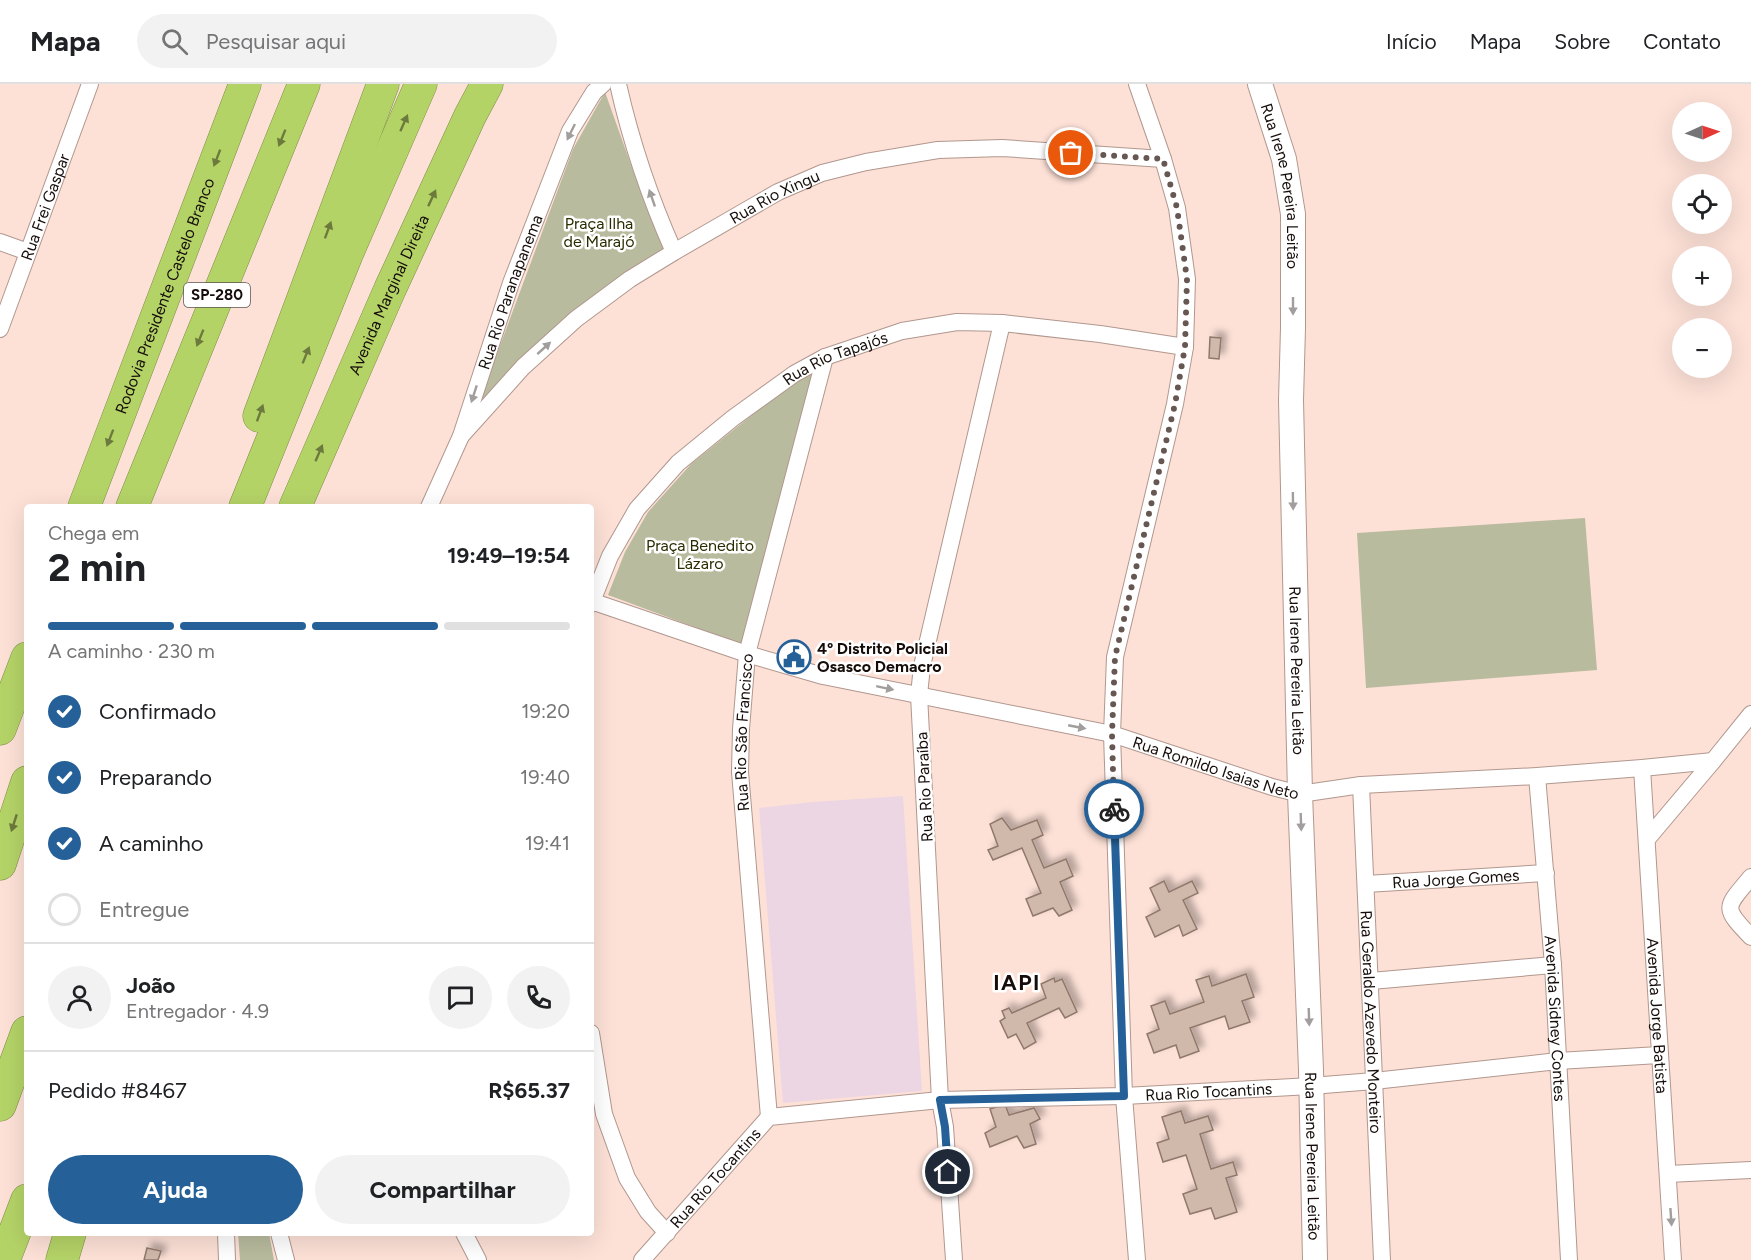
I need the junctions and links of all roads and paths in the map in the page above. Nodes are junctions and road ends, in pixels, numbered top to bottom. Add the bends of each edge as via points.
1 (90, 84) edge
2 (245, 84) edge
3 (304, 84) edge
4 (383, 84) edge
5 (420, 84) edge
6 (487, 84) edge
7 (603, 84) edge
8 (618, 84) edge
9 (1137, 84) edge
10 (1260, 84) edge
11 (1163, 159) junction
12 (0, 242) edge
13 (28, 252) junction
14 (674, 252) junction
15 (1002, 323) junction
16 (0, 329) edge
17 (1185, 347) junction
18 (825, 357) junction
19 (460, 436) junction
20 (85, 504) edge
21 (133, 504) edge
22 (226, 504) edge
23 (246, 504) edge
24 (296, 504) edge
25 (430, 504) edge
26 (594, 595) edge
27 (594, 603) edge
28 (747, 654) junction
29 (24, 666) edge
30 (919, 695) junction
31 (1751, 714) edge
32 (2, 723) edge
33 (1112, 734) junction
34 (1713, 761) junction
35 (1642, 768) junction
36 (1537, 776) junction
37 (1361, 785) junction
38 (24, 791) edge
39 (1300, 794) junction
40 (1648, 838) junction
41 (0, 864) edge
42 (1546, 873) junction
43 (1751, 877) edge
44 (1366, 884) junction
45 (1751, 936) edge
46 (1553, 965) junction
47 (1371, 981) junction
48 (24, 1040) edge
49 (594, 1052) edge
50 (1659, 1055) junction
51 (1558, 1061) junction
52 (1374, 1081) junction
53 (1311, 1086) junction
54 (1124, 1096) junction
55 (940, 1100) junction
56 (0, 1105) edge
57 (769, 1117) junction
58 (1751, 1170) edge
59 (1668, 1174) junction
60 (24, 1208) edge
61 (667, 1233) junction
62 (69, 1236) edge
63 (225, 1236) edge
64 (280, 1236) edge
65 (466, 1236) edge
66 (4, 1260) edge
67 (62, 1260) edge
68 (227, 1260) edge
69 (286, 1260) edge
70 (478, 1260) edge
71 (642, 1260) edge
72 (954, 1260) edge
73 (1137, 1260) edge
74 (1315, 1260) edge
75 (1382, 1260) edge
76 (1569, 1260) edge
77 (1673, 1260) edge

1 - 13 street, Rua Frei Gaspar
2 -> 20 highway, Rodovia Presidente Castelo Branco
3 -> 21 highway, SP-280
22 -> 4 highway
23 -> 5 highway
24 -> 6 highway, Avenida Marginal Direita via 390,289
7 -> 19 street, Rua Rio Paranapanema via 570,131 511,283
14 -> 8 street via 657,214
9 - 11 street
10 -> 39 street, Rua Irene Pereira Leitão via 1284,159 1293,214 1291,400
11 - 14 street, Rua Rio Xingu via 1002,148 938,150 866,162 822,173 778,192
11 - 17 street via 1177,208 1187,279
12 - 13 street
13 - 16 street, Rua Frei Gaspar
19 -> 14 street, Rua Rio Xingu via 523,367 576,319
15 - 17 street, Rua Rio Tapajós
15 - 18 street, Rua Rio Tapajós via 957,322 902,331
15 - 30 street, Rua Rio Paraíba via 922,666
17 - 33 street via 1115,657
18 - 26 street, Rua Rio Tapajós via 785,380 678,463 637,509 610,556
18 - 28 street, Rua Rio São Francisco
19 - 25 street, Rua Rio Paranapanema
27 - 28 street, Rua Romildo Isaias Neto
28 -> 30 street, Rua Romildo Isaias Neto via 823,676
28 - 57 street, Rua Rio São Francisco via 740,772
29 - 32 highway
30 -> 33 street, Rua Romildo Isaias Neto
30 - 55 street, Rua Rio Paraíba
31 - 34 street
33 - 39 street, Rua Romildo Isaias Neto
33 - 54 street
34 - 35 street, Rua Romildo Isaias Neto
34 - 40 street
35 - 36 street, Rua Romildo Isaias Neto
35 - 40 street, Avenida Jorge Batista
36 - 37 street, Rua Romildo Isaias Neto
36 - 42 street, Avenida Sidney Contes
37 - 39 street, Rua Romildo Isaias Neto
37 - 44 street, Rua Geraldo Azevedo Monteiro
38 -> 41 highway
39 -> 53 street, Rua Irene Pereira Leitão
40 - 50 street, Avenida Jorge Batista
42 - 44 street, Rua Jorge Gomes
42 - 46 street, Avenida Sidney Contes
43 - 45 street via 1732,900 1730,910
44 - 47 street, Rua Geraldo Azevedo Monteiro
46 - 47 street
46 - 51 street, Avenida Sidney Contes
47 - 52 street, Rua Geraldo Azevedo Monteiro
48 - 56 highway
49 - 61 street via 604,1114 627,1178 648,1212
50 - 51 street, Rua Rio Tocantins
50 - 59 street, Avenida Jorge Batista
51 - 52 street, Rua Rio Tocantins
51 - 76 street, Avenida Sidney Contes
52 - 53 street, Rua Rio Tocantins
52 - 75 street, Rua Geraldo Azevedo Monteiro
53 - 54 street, Rua Rio Tocantins
53 - 74 street, Rua Irene Pereira Leitão
54 - 55 street, Rua Rio Tocantins
54 - 73 street
55 - 57 street, Rua Rio Tocantins
55 - 72 street, Rua Rio Paraíba
57 - 61 street, Rua Rio Tocantins
58 - 59 street
59 -> 77 street, Avenida Jorge Batista
60 - 66 highway
61 - 71 street, Rua Rio Tocantins
62 - 67 highway
63 - 68 street
64 - 69 street
65 - 70 street

